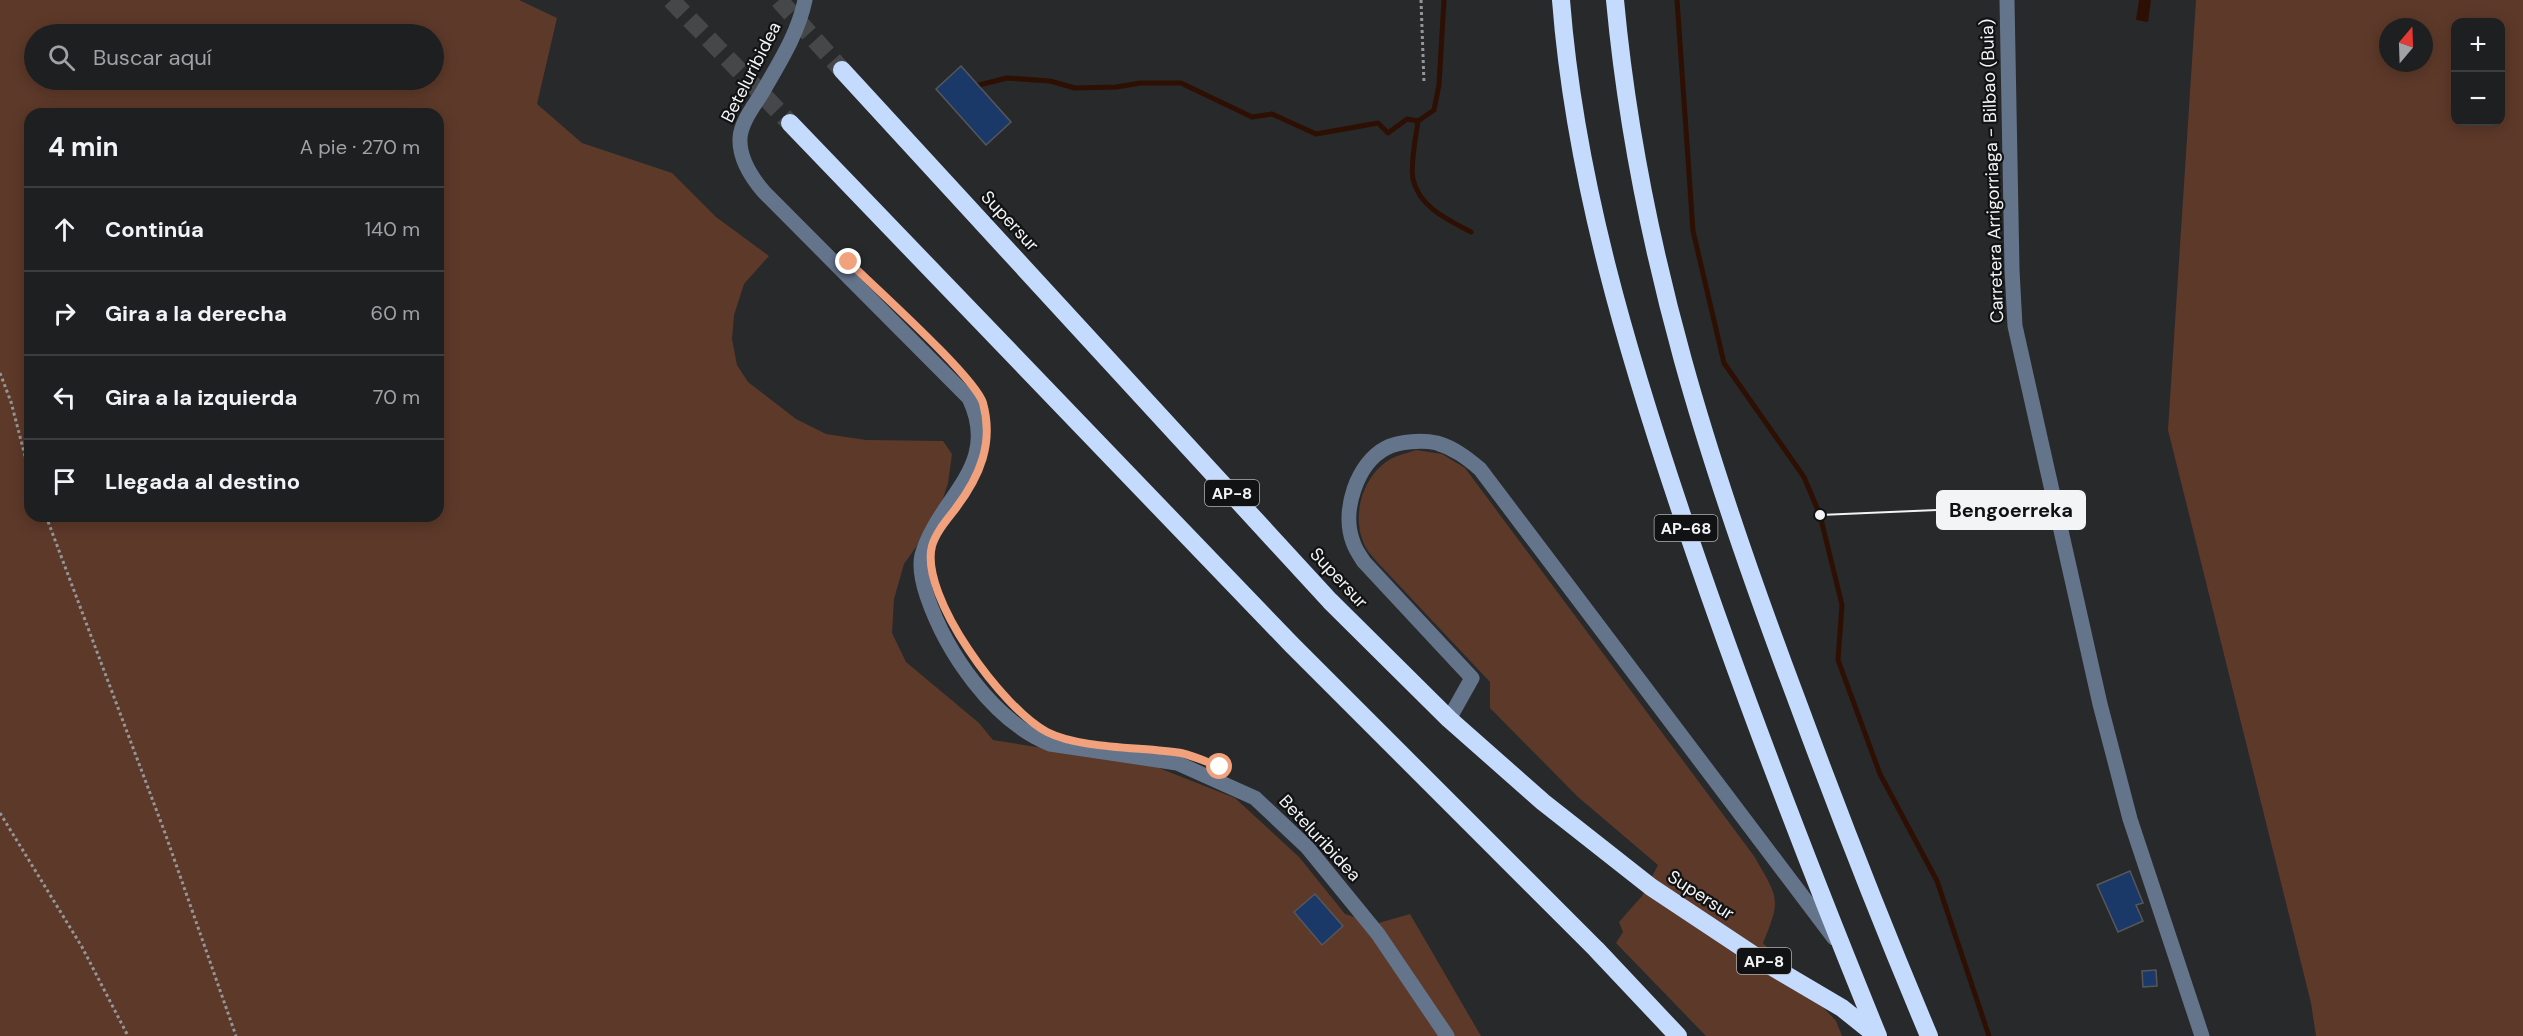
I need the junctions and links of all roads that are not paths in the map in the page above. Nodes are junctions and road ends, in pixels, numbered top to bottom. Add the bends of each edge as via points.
1 (805, 0) edge
2 (1561, 0) edge
3 (1615, 0) edge
4 (2007, 0) edge
5 (842, 70) tunnel mouth
6 (790, 123) tunnel mouth
7 (1449, 719) junction
8 (1844, 951) junction
9 (1447, 1036) edge
10 (1678, 1036) edge
11 (1878, 1036) edge
12 (1929, 1036) edge
13 (2202, 1036) edge

1 - 9 street, Beteluribidea via 787,51 744,124 740,138 743,159 764,192 969,398 978,416 979,440 972,471 930,534 921,558 922,581 934,618 962,669 1030,736 1050,744 1177,764 1255,798 1307,847 1378,933
2 - 8 highway, AP-68 via 1585,169 1609,271 1656,436 1746,696
3 - 12 highway, AP-68 via 1629,120 1656,262 1706,440 1780,657
4 - 13 street, Carretera Arrigorriaga - Bilbao (Buia) via 2015,326 2112,750
5 - 7 highway, Supersur / AP-8 via 1330,601
6 - 10 highway via 1292,645
7 - 8 street via 1472,678 1364,562 1352,541 1349,511 1355,485 1372,458 1387,447 1410,442 1435,443 1460,452 1480,469
7 - 11 highway, Supersur / AP-8 via 1543,802 1651,887 1842,1008
8 - 11 highway, AP-68

